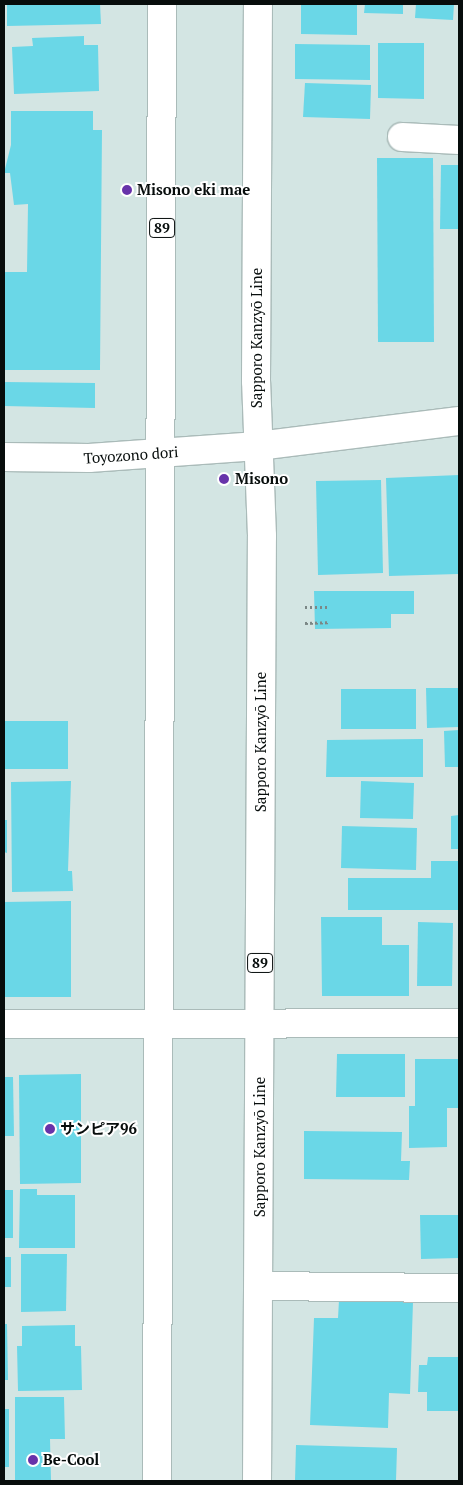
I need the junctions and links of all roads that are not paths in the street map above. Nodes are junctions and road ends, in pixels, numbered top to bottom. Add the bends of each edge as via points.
1 (162, 4) edge
2 (258, 4) edge
3 (402, 138) dead end
4 (459, 140) edge
5 (459, 422) edge
6 (258, 446) junction
7 (162, 453) junction
8 (4, 457) edge
9 (159, 1022) junction
10 (459, 1023) edge
11 (4, 1024) edge
12 (260, 1027) junction
13 (260, 1286) junction
14 (459, 1288) edge
15 (157, 1481) edge
16 (257, 1481) edge

1 - 7 main road, 89
2 - 6 main road, Sapporo Kanzyō Line / 89
3 - 4 main road
5 - 6 main road, Toyozono dori
6 - 7 main road, Toyozono dori
6 - 12 main road, Sapporo Kanzyō Line / 89
7 - 8 main road, Toyozono dori via 89,458
7 - 9 main road, 89
9 - 11 main road
9 - 12 main road
9 - 15 main road, 89
10 - 12 main road
12 - 13 main road, Sapporo Kanzyō Line / 89
13 - 14 main road
13 - 16 main road, Sapporo Kanzyō Line / 89

